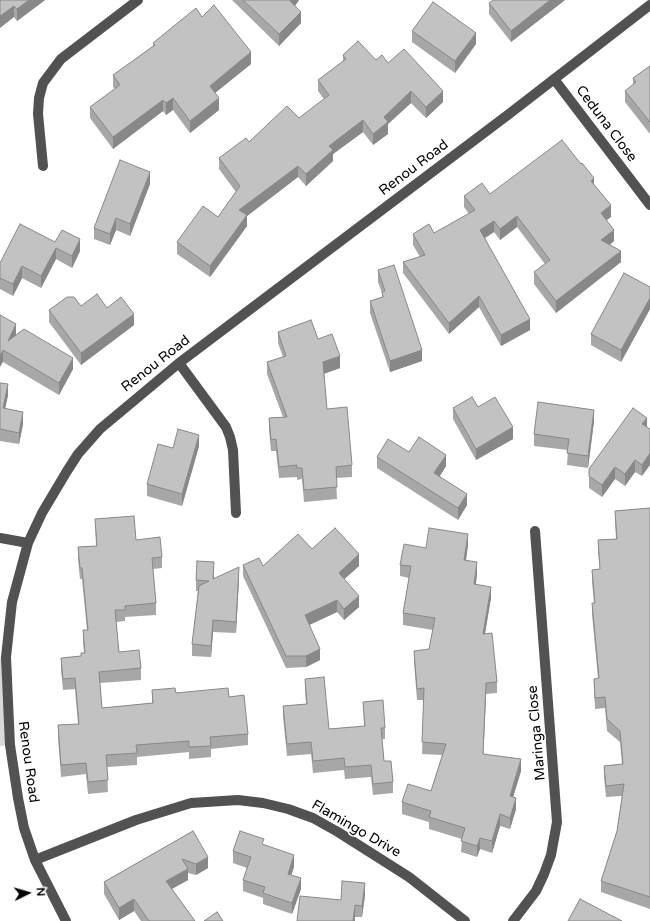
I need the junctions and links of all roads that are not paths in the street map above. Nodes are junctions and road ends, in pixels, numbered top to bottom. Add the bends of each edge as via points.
1 (138, 0) edge
2 (647, 4) edge
3 (554, 79) junction
4 (43, 166) dead end
5 (650, 205) edge
6 (178, 363) junction
7 (236, 513) dead end
8 (534, 531) dead end
9 (0, 538) edge
10 (28, 543) junction
11 (35, 860) junction
12 (63, 920) edge
13 (465, 921) edge
14 (513, 921) edge

1 - 4 street via 61,59 43,83 38,114
2 - 3 street, Renou Road
3 - 5 street, Ceduna Close
3 - 6 street, Renou Road
6 - 7 street via 226,427 230,437
6 - 10 street, Renou Road via 106,424 78,454 56,488
8 - 14 street, Maringa Close via 557,822 551,855 544,874 536,891
9 - 10 street
10 - 11 street, Renou Road via 12,602 6,672 13,772 24,828
11 - 12 street, Renou Road
11 - 13 street, Flamingo Drive via 136,820 184,805 238,800 263,803 313,818 338,832 409,877

